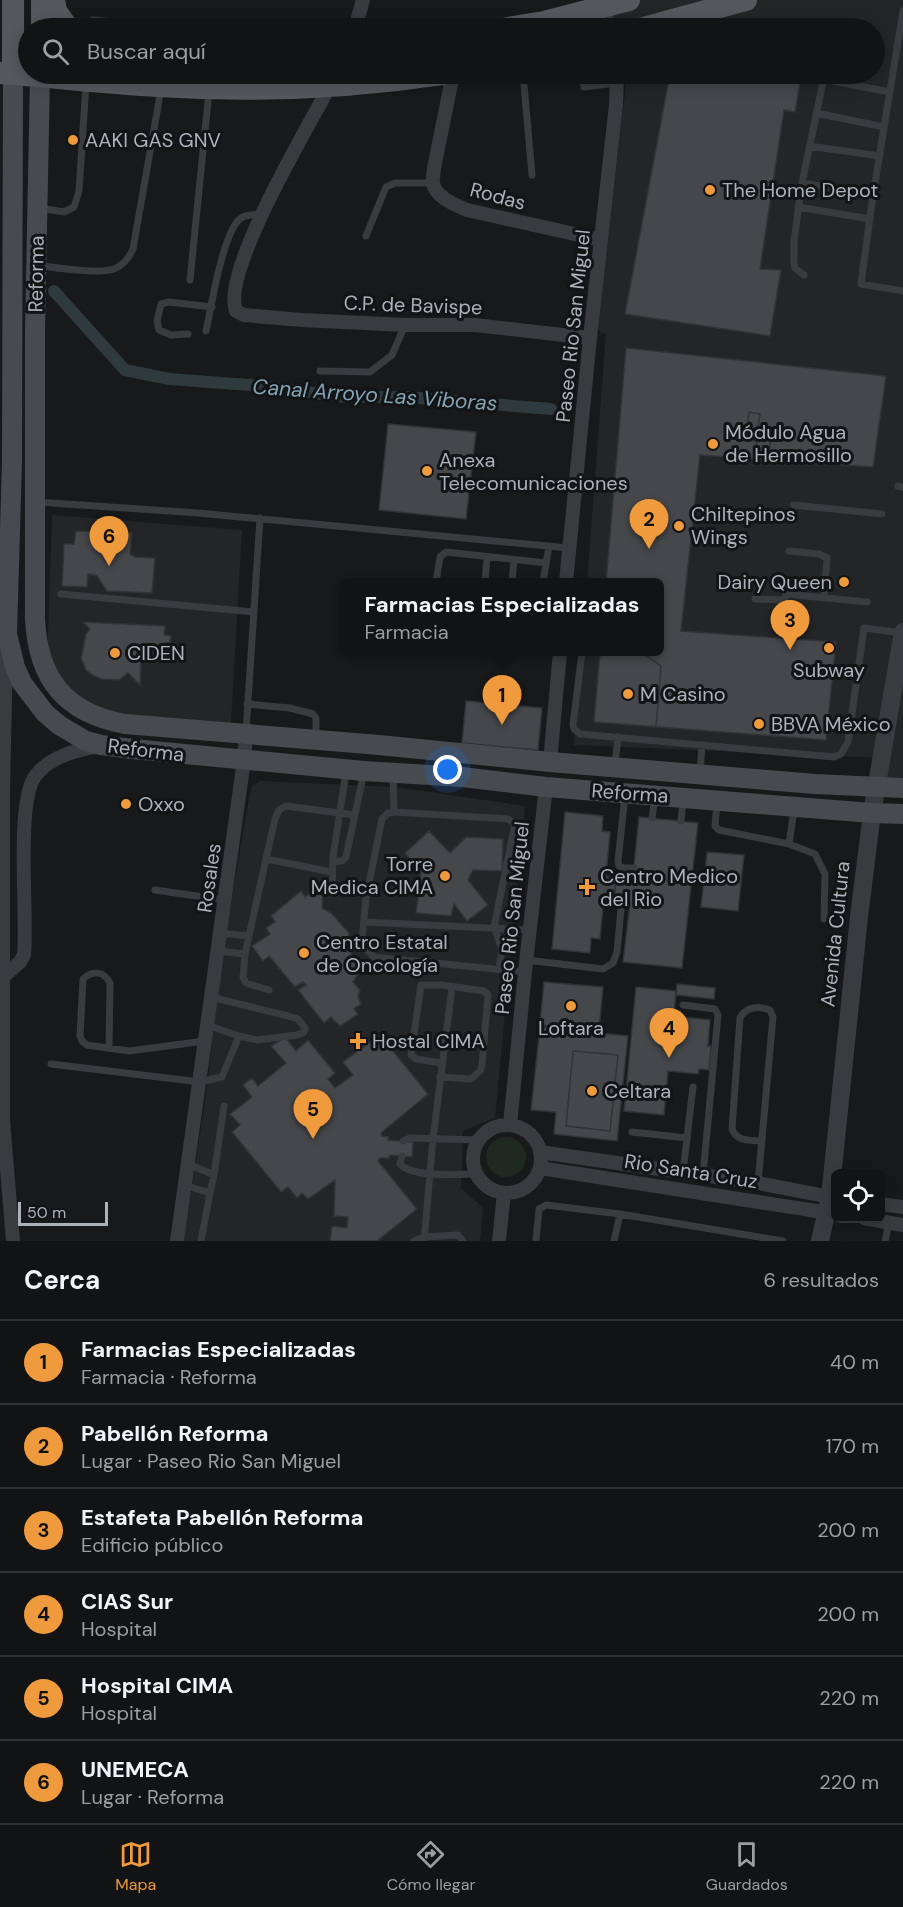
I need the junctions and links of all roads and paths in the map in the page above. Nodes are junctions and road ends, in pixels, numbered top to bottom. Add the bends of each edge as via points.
1 (13, 0) edge
2 (42, 0) edge
3 (54, 0) edge
4 (363, 0) edge
5 (629, 0) edge
6 (746, 0) edge
7 (601, 8) junction
8 (903, 11) edge
9 (42, 18) edge
10 (61, 18) edge
11 (358, 18) edge
12 (554, 18) edge
13 (606, 18) edge
14 (680, 18) edge
15 (14, 48) edge
16 (6, 74) edge
17 (40, 84) edge
18 (87, 84) edge
19 (131, 84) edge
20 (355, 84) edge
21 (451, 84) edge
22 (524, 84) edge
23 (616, 84) edge
24 (823, 84) edge
25 (843, 84) edge
26 (161, 86) junction
27 (329, 87) junction
28 (209, 88) junction
29 (890, 92) junction
30 (816, 113) junction
31 (884, 127) junction
32 (809, 146) junction
33 (880, 156) junction
34 (532, 175) dead end
35 (432, 183) junction
36 (802, 183) junction
37 (873, 195) junction
38 (798, 207) junction
39 (37, 208) junction
40 (262, 214) junction
41 (870, 219) junction
42 (366, 236) dead end
43 (601, 240) junction
44 (37, 265) junction
45 (804, 275) dead end
46 (190, 280) dead end
47 (903, 291) edge
48 (212, 307) junction
49 (405, 326) junction
50 (206, 331) dead end
51 (188, 334) dead end
52 (590, 338) junction
53 (321, 371) dead end
54 (35, 460) junction
55 (12, 461) junction
56 (34, 501) junction
57 (794, 505) dead end
58 (882, 514) dead end
59 (260, 518) junction
60 (5, 531) edge
61 (549, 546) junction
62 (569, 548) junction
63 (789, 551) dead end
64 (487, 557) junction
65 (514, 560) junction
66 (546, 563) junction
67 (437, 578) edge
68 (485, 578) edge
69 (512, 578) edge
70 (544, 578) edge
71 (566, 578) edge
72 (61, 594) dead end
73 (824, 597) junction
74 (755, 599) dead end
75 (867, 602) dead end
76 (254, 612) junction
77 (903, 633) edge
78 (8, 634) junction
79 (559, 656) edge
80 (581, 656) edge
81 (248, 704) junction
82 (246, 735) junction
83 (618, 737) junction
84 (315, 740) junction
85 (101, 746) junction
86 (702, 746) junction
87 (244, 760) junction
88 (542, 762) junction
89 (622, 768) junction
90 (355, 770) junction
91 (393, 773) junction
92 (699, 774) junction
93 (462, 777) junction
94 (551, 787) junction
95 (876, 787) junction
96 (903, 788) edge
97 (1, 790) edge
98 (28, 790) junction
99 (625, 792) junction
100 (655, 795) junction
101 (683, 797) junction
102 (717, 799) junction
103 (795, 806) junction
104 (340, 812) junction
105 (394, 812) junction
106 (872, 813) junction
107 (903, 814) edge
108 (355, 815) junction
109 (652, 818) dead end
110 (681, 821) dead end
111 (789, 844) junction
112 (266, 859) junction
113 (333, 862) junction
114 (634, 868) dead end
115 (332, 872) junction
116 (155, 890) dead end
117 (332, 894) dead end
118 (225, 900) junction
119 (621, 909) dead end
120 (824, 919) dead end
121 (363, 922) junction
122 (494, 927) junction
123 (530, 930) junction
124 (221, 933) junction
125 (249, 936) junction
126 (218, 951) junction
127 (245, 954) junction
128 (526, 966) junction
129 (499, 969) junction
130 (3, 977) junction
131 (452, 987) junction
132 (269, 990) dead end
133 (211, 997) junction
134 (683, 1005) dead end
135 (207, 1025) junction
136 (239, 1036) junction
137 (205, 1041) junction
138 (110, 1048) junction
139 (441, 1063) junction
140 (51, 1064) dead end
141 (440, 1077) junction
142 (200, 1082) junction
143 (693, 1087) dead end
144 (224, 1106) dead end
145 (510, 1125) junction
146 (632, 1132) dead end
147 (433, 1138) junction
148 (687, 1138) junction
149 (478, 1140) junction
150 (403, 1141) dead end
151 (762, 1141) junction
152 (540, 1152) junction
153 (402, 1156) dead end
154 (188, 1164) junction
155 (540, 1168) junction
156 (835, 1169) edge
157 (683, 1172) junction
158 (429, 1174) junction
159 (476, 1174) junction
160 (214, 1175) junction
161 (703, 1175) junction
162 (758, 1183) junction
163 (4, 1184) edge
164 (184, 1185) junction
165 (210, 1193) junction
166 (504, 1193) junction
167 (831, 1205) edge
168 (831, 1205) edge
169 (885, 1205) edge
170 (903, 1207) edge
171 (831, 1208) edge
172 (621, 1214) junction
173 (896, 1224) edge
174 (424, 1239) edge
175 (13, 1241) edge
176 (177, 1241) edge
177 (201, 1241) edge
178 (414, 1241) edge
179 (463, 1241) edge
180 (499, 1241) edge
181 (536, 1241) edge
182 (614, 1241) edge
183 (783, 1241) edge
184 (820, 1241) edge
185 (885, 1241) edge

1 - 15 main road
2 - 9 main road
3 - 10 main road
4 - 11 street
5 - 7 main road
6 - 14 main road
7 - 12 main road
7 - 13 street
8 - 29 lane
15 - 16 main road
16 - 55 main road, Reforma
17 - 39 main road, Reforma
18 - 39 lane via 79,191 74,207 64,212
19 - 26 main road
20 - 27 main road
21 - 35 street
22 - 34 lane
23 - 43 street, Paseo Rio San Miguel
24 - 30 lane
25 - 29 lane
26 - 28 main road
26 - 44 lane via 129,257 122,265 108,270
27 - 28 main road
27 - 40 street
28 - 46 lane
29 - 31 lane
30 - 31 lane
30 - 32 lane
31 - 33 lane
32 - 33 lane
32 - 36 lane
33 - 37 lane
35 - 42 lane via 394,183 386,187
35 - 43 street, Rodas via 440,194 467,210
36 - 37 lane
36 - 38 lane
37 - 41 lane
38 - 41 lane
38 - 45 lane via 794,263
39 - 44 main road, Reforma
40 - 48 lane via 244,216 233,229
40 - 49 street, C.P. de Bavispe via 240,266 236,311 244,315
41 - 47 lane via 861,284
43 - 52 street, Paseo Rio San Miguel
44 - 54 main road, Reforma
48 - 50 lane
48 - 51 lane via 161,304 159,330 171,335
49 - 52 street, C.P. de Bavispe via 475,325
49 - 53 lane via 392,355 370,372
52 - 62 street, Paseo Rio San Miguel
54 - 55 main road
54 - 56 main road, Reforma
55 - 60 main road, Reforma
56 - 59 lane
56 - 82 main road, Reforma via 36,637 42,665 55,686 81,707 112,721
57 - 58 lane
59 - 61 lane
59 - 76 lane, Rosales
60 - 78 main road, Reforma
61 - 62 lane
61 - 66 lane
62 - 71 street, Paseo Rio San Miguel
63 - 73 lane via 827,558
64 - 65 lane
64 - 67 lane via 442,554
64 - 68 lane
65 - 66 lane
65 - 69 lane
66 - 70 lane
72 - 76 lane
73 - 74 lane
73 - 75 lane
76 - 81 lane, Rosales
77 - 86 lane via 864,628 848,742 841,754 834,757
77 - 95 street, Avenida Cultura
78 - 85 main road, Reforma via 15,667 34,701 59,725
78 - 97 street
79 - 88 street
80 - 83 lane via 574,729 580,734
81 - 82 lane, Rosales
81 - 84 lane via 313,714
82 - 84 main road, Reforma
82 - 87 street, Rosales
83 - 86 lane
83 - 89 lane
84 - 88 main road, Reforma
85 - 87 main road, Reforma
85 - 98 street via 49,762 34,776
86 - 92 lane
87 - 90 main road, Reforma
87 - 118 street, Rosales
88 - 89 main road, Reforma
88 - 93 main road via 469,763
89 - 92 main road, Reforma
89 - 94 main road via 614,776 560,775
90 - 91 main road, Reforma
90 - 104 lane
90 - 108 lane
91 - 93 main road, Reforma
91 - 105 lane
92 - 95 main road, Reforma
93 - 94 main road, Reforma
94 - 99 main road, Reforma
94 - 123 street, Paseo Rio San Miguel
95 - 96 main road, Reforma
95 - 106 street, Avenida Cultura
97 - 98 street
97 - 130 street
98 - 130 street via 24,955
99 - 100 main road, Reforma
99 - 114 lane via 618,861 624,868
100 - 101 main road, Reforma
100 - 109 lane
101 - 102 main road, Reforma
101 - 110 lane
102 - 103 main road, Reforma
102 - 111 lane via 718,830
103 - 106 main road, Reforma
103 - 111 lane
104 - 108 lane
104 - 112 lane via 286,806 279,810
104 - 113 lane
105 - 121 lane via 382,819
105 - 122 lane via 512,821 515,826
106 - 107 main road, Reforma
106 - 156 street, Avenida Cultura
108 - 113 lane via 346,857
111 - 120 lane via 815,854 825,874
112 - 115 lane
112 - 125 lane
113 - 115 lane
115 - 117 lane
116 - 118 lane
118 - 124 street, Rosales
119 - 128 lane via 613,963 603,969
121 - 122 lane
121 - 129 lane via 362,940 374,957
122 - 123 lane
122 - 129 lane via 502,949
123 - 128 street, Paseo Rio San Miguel
124 - 125 lane
124 - 126 street, Rosales
125 - 127 lane
126 - 127 lane
126 - 133 street, Rosales
127 - 132 lane via 244,981
128 - 129 lane
128 - 145 street, Paseo Rio San Miguel
130 - 163 street
131 - 139 lane
131 - 139 lane via 421,986 411,1051 416,1059
131 - 141 lane via 480,989 488,995 482,1065 471,1078
133 - 135 street, Rosales
133 - 136 lane via 298,1019 305,1028 297,1035 258,1040
134 - 161 lane via 715,1009 718,1015
135 - 136 lane
135 - 137 street, Rosales
136 - 142 lane via 222,1077
137 - 138 lane via 129,1051
137 - 142 street, Rosales
138 - 138 lane via 87,1045 80,1036 82,979 87,975 101,973 110,983
139 - 141 lane
140 - 142 lane
141 - 147 lane
142 - 154 street, Rosales
143 - 148 lane
144 - 160 lane
145 - 149 street via 486,1131
145 - 152 street via 529,1133
146 - 148 lane
147 - 149 lane
147 - 150 lane
147 - 158 lane
148 - 157 lane
149 - 159 street via 473,1162
151 - 151 lane via 773,1017 766,1008 748,1008 740,1018 732,1129 740,1139
151 - 162 lane
152 - 155 street
152 - 157 street, Rio Santa Cruz
153 - 158 lane via 402,1167
154 - 160 lane
154 - 164 street, Rosales
155 - 166 street via 527,1187
155 - 167 street, Rio Santa Cruz
157 - 161 street, Rio Santa Cruz
158 - 159 lane
158 - 174 lane
159 - 166 street via 492,1190
160 - 165 lane
161 - 162 street, Rio Santa Cruz
162 - 168 street, Rio Santa Cruz
163 - 175 street
164 - 165 lane
164 - 176 street, Rosales
165 - 177 lane
166 - 180 street
169 - 170 street
171 - 184 street, Avenida Cultura
172 - 181 lane via 546,1205 539,1209
172 - 182 lane
172 - 183 lane
173 - 185 lane
174 - 178 lane
174 - 179 lane via 458,1235

